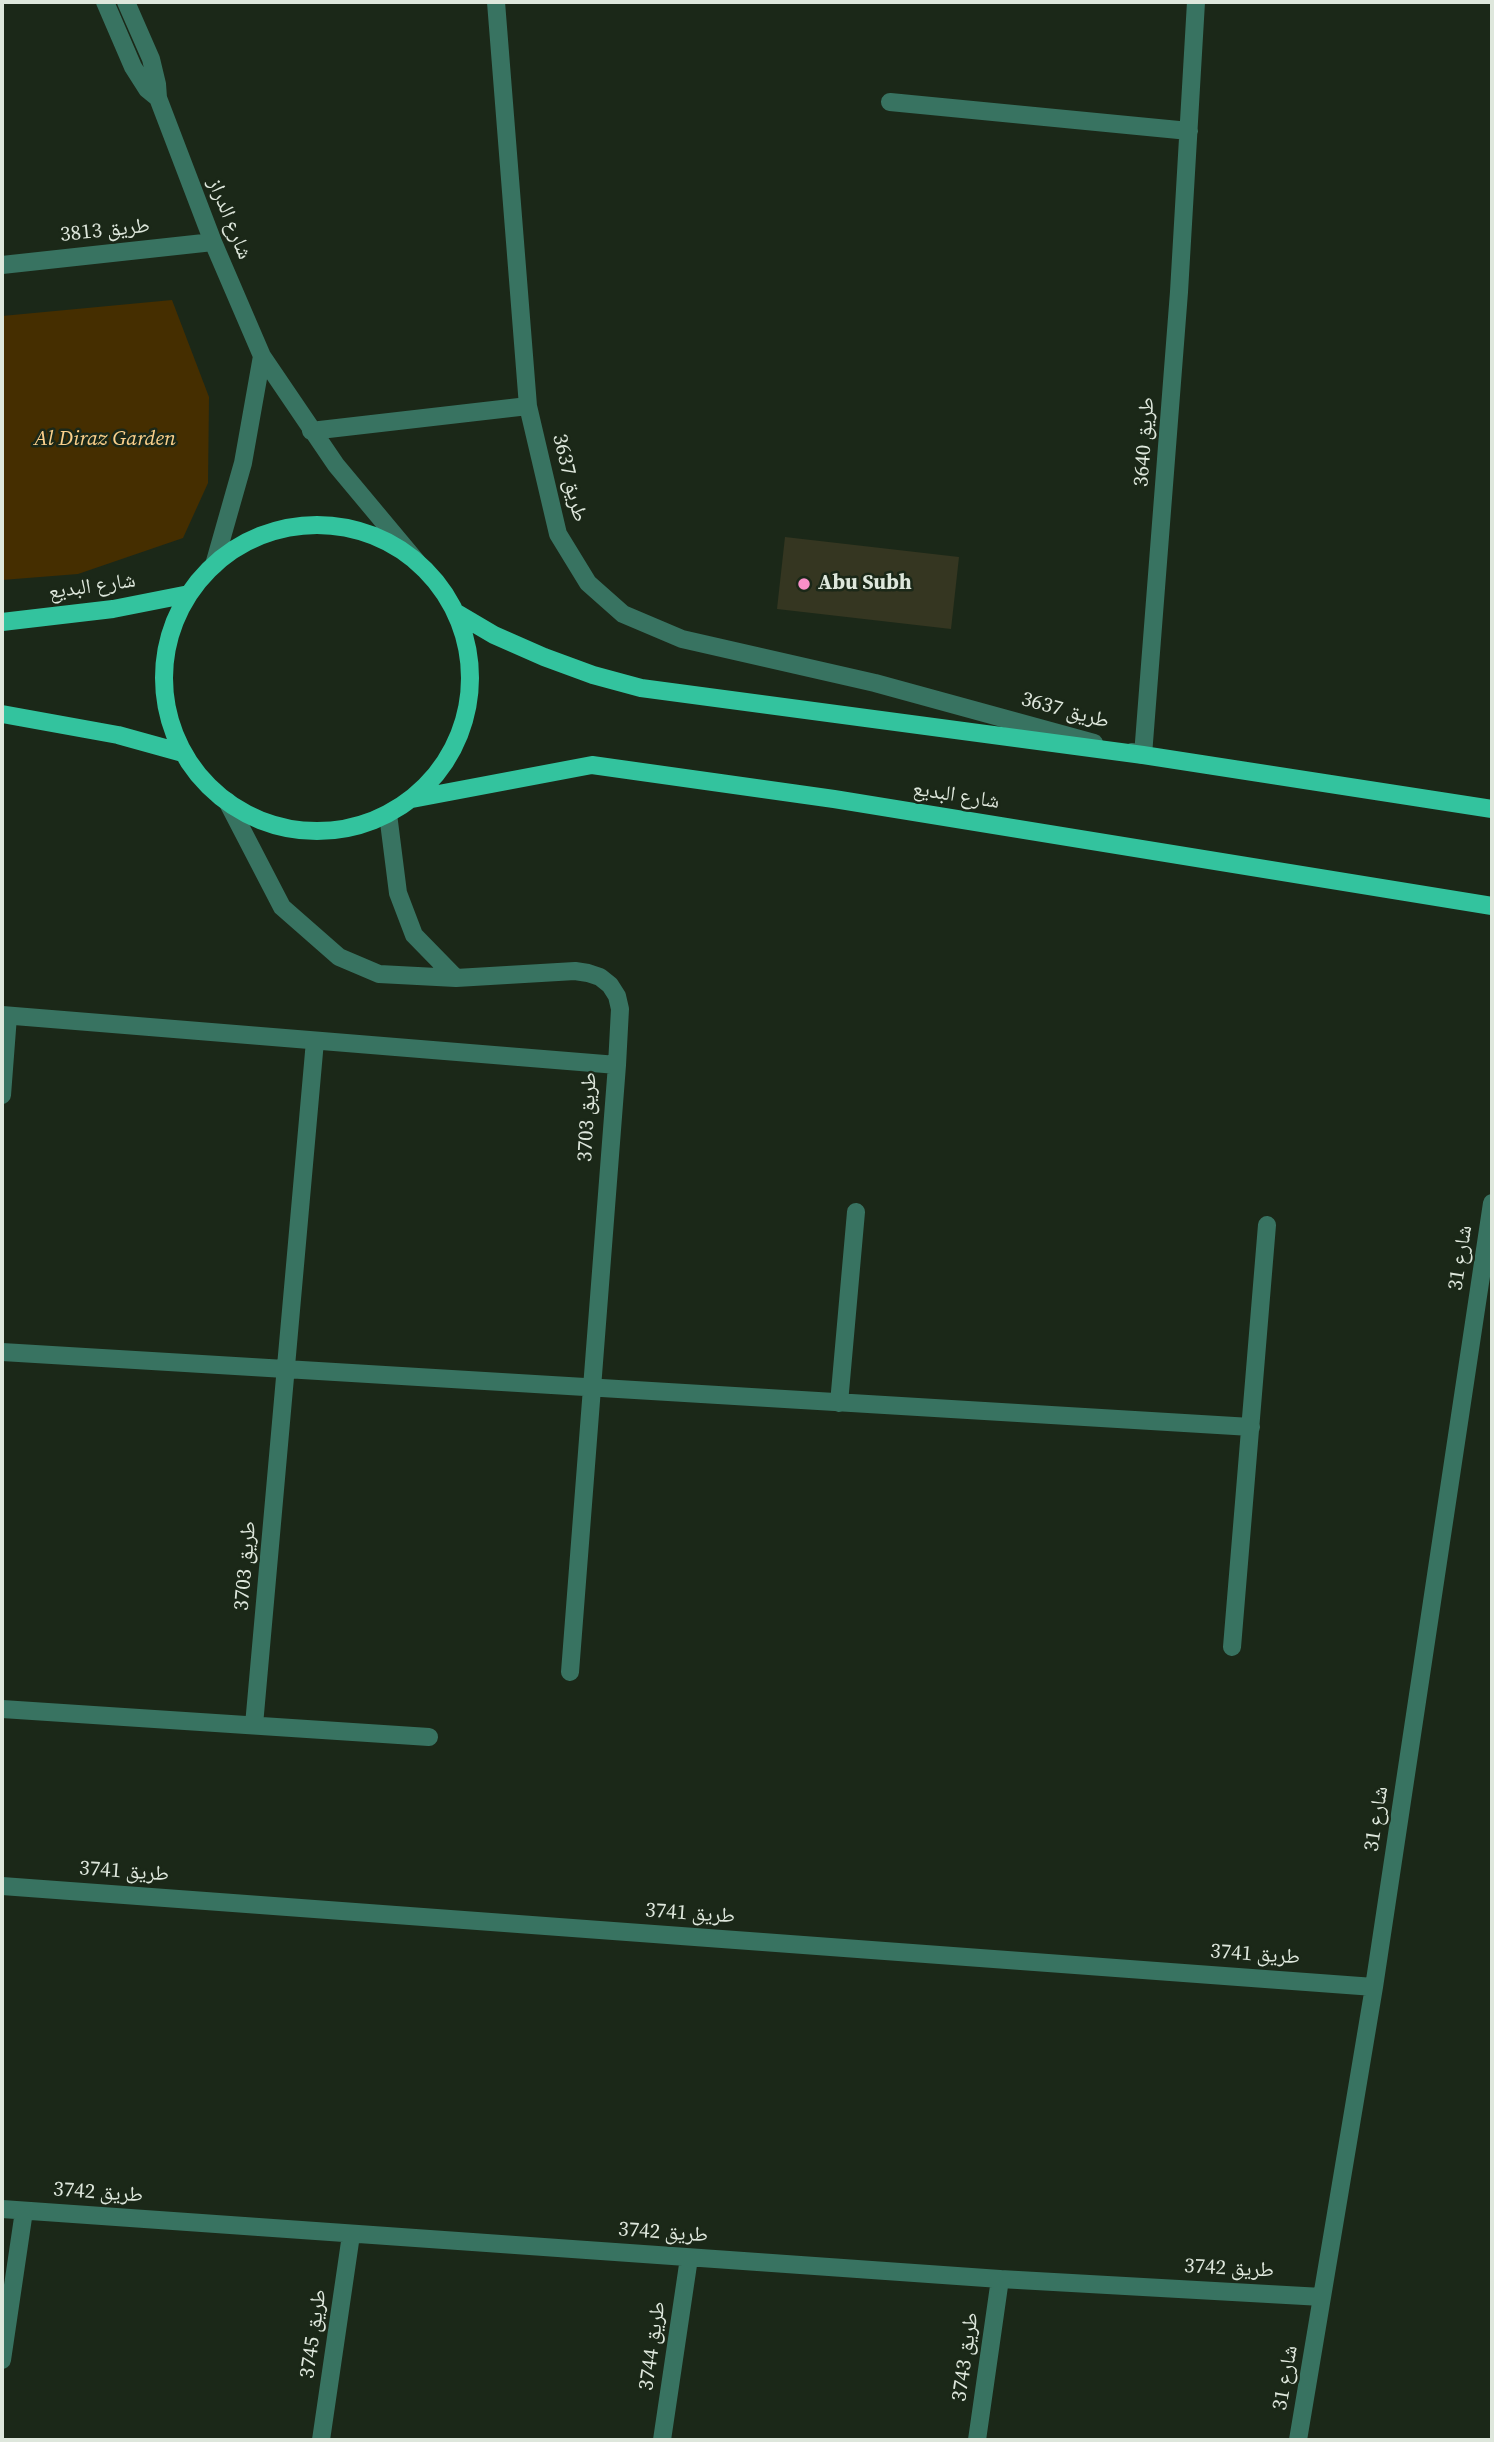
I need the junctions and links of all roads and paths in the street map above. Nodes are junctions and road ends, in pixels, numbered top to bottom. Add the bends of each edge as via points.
1 (105, 2) edge
2 (126, 2) edge
3 (496, 2) edge
4 (1196, 2) edge
5 (158, 98) junction
6 (890, 103) dead end
7 (1189, 131) junction
8 (213, 242) junction
9 (2, 265) edge
10 (261, 356) junction
11 (528, 406) junction
12 (311, 431) junction
13 (417, 562) junction
14 (214, 565) junction
15 (188, 594) junction
16 (455, 612) junction
17 (2, 622) edge
18 (2, 715) edge
19 (183, 753) junction
20 (1143, 755) junction
21 (412, 799) junction
22 (226, 802) junction
23 (1492, 809) edge
24 (388, 814) junction
25 (1492, 906) edge
26 (456, 978) junction
27 (5, 1016) edge
28 (315, 1041) junction
29 (617, 1065) junction
30 (2, 1095) edge
31 (1492, 1203) edge
32 (856, 1212) dead end
33 (1267, 1225) dead end
34 (2, 1352) edge
35 (286, 1369) junction
36 (592, 1388) junction
37 (839, 1403) junction
38 (1251, 1427) junction
39 (1232, 1647) dead end
40 (570, 1672) dead end
41 (2, 1709) edge
42 (254, 1725) junction
43 (429, 1737) dead end
44 (2, 1886) edge
45 (1374, 1987) junction
46 (2, 2209) edge
47 (24, 2211) junction
48 (351, 2235) junction
49 (689, 2258) junction
50 (1000, 2279) junction
51 (1322, 2297) junction
52 (2, 2360) edge
53 (321, 2440) edge
54 (662, 2440) edge
55 (978, 2440) edge
56 (1298, 2440) edge

1 - 5 street, شارع الدراز via 133,67
2 - 5 street, شارع الدراز via 151,59
3 - 11 street, طريق 3637
4 - 7 street, طريق 3640
5 - 8 street, شارع الدراز
6 - 7 street
7 - 20 street, طريق 3640
8 - 9 street, طريق 3813
8 - 10 street, شارع الدراز
10 - 12 street, شارع الدراز
10 - 14 street via 243,463
11 - 12 street
11 - 20 street, طريق 3637 via 558,534 588,583 623,614 682,639 875,683
12 - 13 street, شارع الدراز
13 - 14 main road via 362,532 299,526 239,546
13 - 16 main road via 439,585
14 - 15 main road
15 - 17 main road, شارع البديع via 113,609
15 - 19 main road via 167,645 163,672 165,700
16 - 20 main road via 544,657 641,688
16 - 21 main road via 466,639 470,698 451,754
18 - 19 main road via 118,735
19 - 22 main road via 195,772
20 - 23 main road
21 - 24 main road
21 - 25 main road, شارع البديع via 592,765 834,799
22 - 24 main road via 251,817 306,831 352,827
22 - 26 street via 282,907 339,957 379,974
24 - 26 street via 398,893 414,935
26 - 29 street via 575,971 600,977 617,996 620,1009
27 - 28 street, طريق 3703
27 - 30 street, طريق 3703
28 - 29 street, طريق 3703
28 - 35 street, طريق 3703
29 - 36 street, طريق 3703
31 - 45 street, شارع 31
32 - 37 street
33 - 38 street
34 - 35 street
35 - 36 street
35 - 42 street, طريق 3703
36 - 37 street
36 - 40 street, طريق 3703
37 - 38 street
38 - 39 street
41 - 42 street
42 - 43 street
44 - 45 street, طريق 3741
45 - 51 street, شارع 31
46 - 47 street, طريق 3742
47 - 48 street, طريق 3742
47 - 52 street
48 - 49 street, طريق 3742
48 - 53 street, طريق 3745
49 - 50 street, طريق 3742
49 - 54 street, طريق 3744
50 - 51 street, طريق 3742
50 - 55 street, طريق 3743
51 - 56 street, شارع 31

